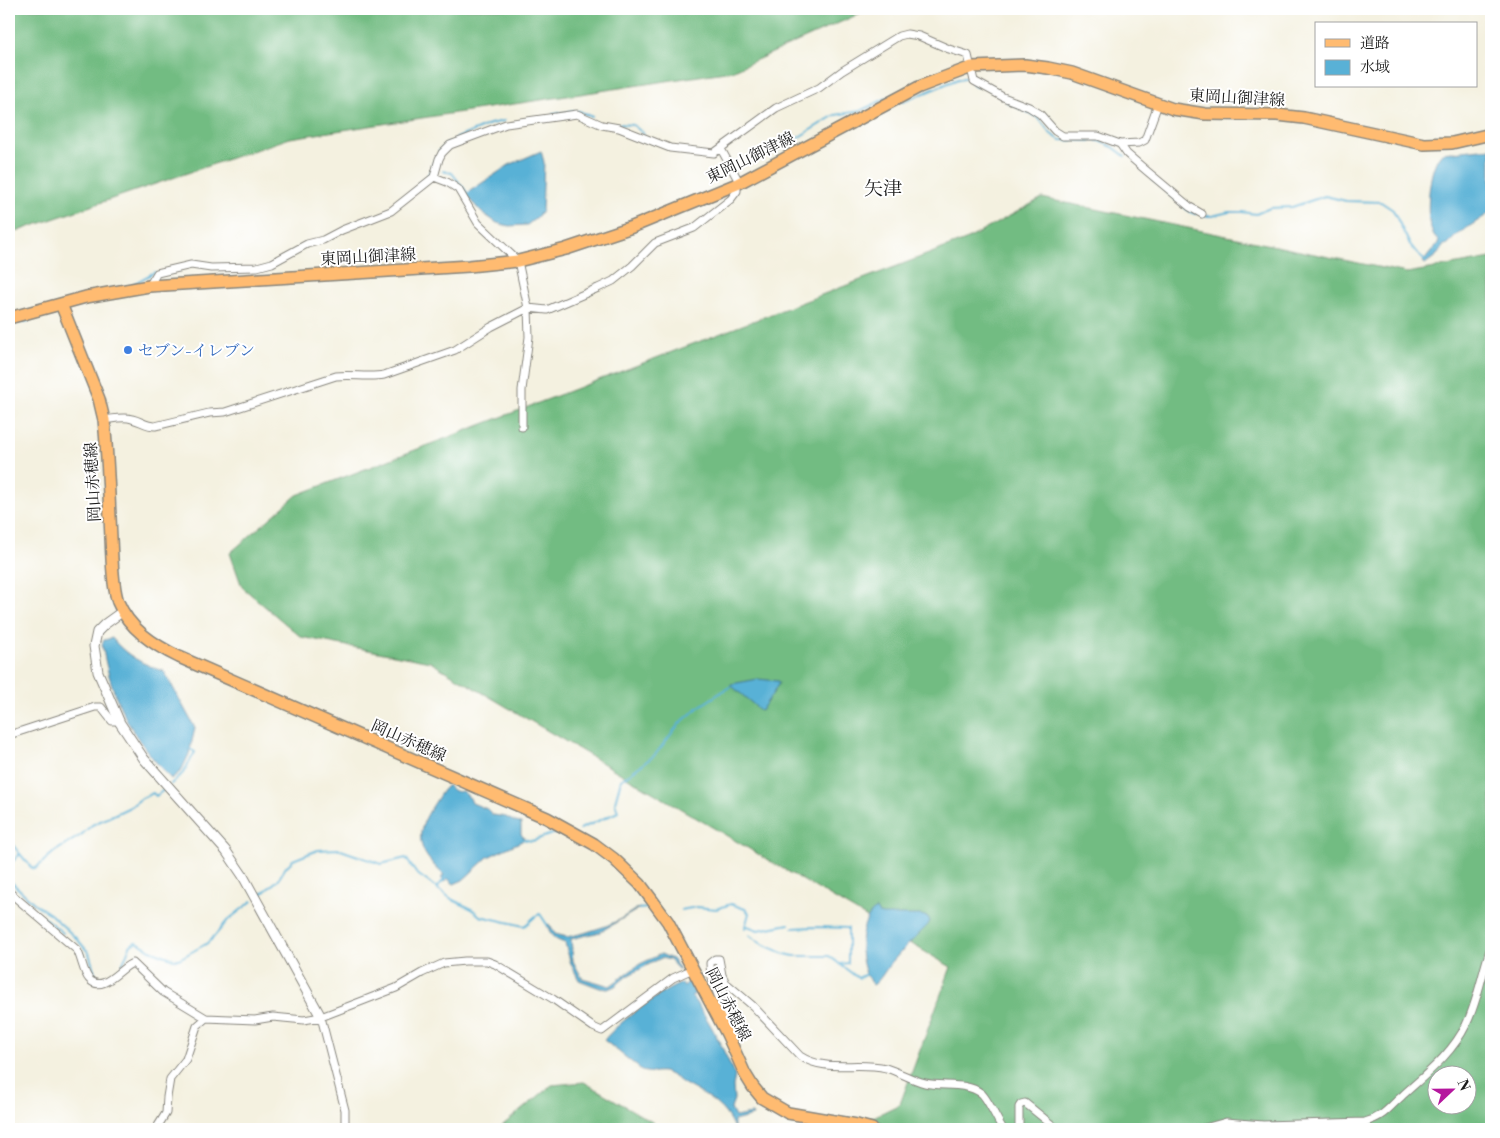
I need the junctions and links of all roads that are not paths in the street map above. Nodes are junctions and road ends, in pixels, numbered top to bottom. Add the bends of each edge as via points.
1 (972, 67) junction
2 (1158, 104) junction
3 (1491, 134) edge
4 (1120, 144) junction
5 (718, 151) junction
6 (434, 177) junction
7 (738, 184) junction
8 (1202, 214) dead end
9 (518, 261) junction
10 (150, 286) junction
11 (62, 304) junction
12 (528, 308) junction
13 (9, 318) edge
14 (104, 420) junction
15 (522, 427) dead end
16 (123, 611) junction
17 (119, 721) junction
18 (9, 735) edge
19 (9, 892) edge
20 (1491, 947) edge
21 (693, 969) junction
22 (321, 1017) junction
23 (206, 1018) junction
24 (726, 1034) junction
25 (156, 1129) edge
26 (346, 1129) edge
27 (872, 1129) edge
28 (1003, 1129) edge
29 (1020, 1129) edge
30 (1057, 1129) edge
31 (1201, 1129) edge

1 - 2 main road, 東岡山御津線 via 1026,65 1072,73
1 - 4 street via 974,81 1003,98 1029,107 1063,136 1098,136
1 - 5 street via 968,55 920,36 898,36 819,88 776,108
1 - 7 main road, 東岡山御津線 via 920,88
2 - 3 main road, 東岡山御津線 via 1204,114 1304,118 1424,144 1452,143
2 - 4 street via 1145,140
4 - 8 street via 1148,172
5 - 6 street via 670,148 619,128 602,126 584,115 571,114 496,127 450,146 442,153
5 - 7 street via 733,170
6 - 9 street via 458,189 478,223
6 - 10 street via 391,211 307,244 264,266 191,266 157,273
7 - 9 main road, 東岡山御津線 via 632,227
7 - 12 street via 732,199 694,228 655,243 613,280 547,310
9 - 10 main road, 東岡山御津線
9 - 12 street
10 - 11 main road, 東岡山御津線
11 - 13 main road, 東岡山御津線
11 - 14 main road, 岡山赤穂線
12 - 14 street via 455,350 384,375 336,376 225,412 155,426 126,417
12 - 15 street
14 - 16 main road, 岡山赤穂線 via 114,572 118,601
16 - 17 street via 97,632 94,646 98,672
16 - 21 main road, 岡山赤穂線 via 144,637 158,648 548,818 594,844 640,884 668,922
17 - 18 street via 112,721 101,707 95,707
17 - 22 street via 144,759 226,851 256,898
19 - 23 street via 77,950 92,982 105,982 133,963 162,992
20 - 31 street via 1467,1023 1457,1042 1378,1118 1365,1122 1262,1125 1226,1122
21 - 22 street via 673,978 602,1031 553,998 487,961 444,963 396,988
21 - 24 main road, 岡山赤穂線
22 - 23 street via 304,1020
22 - 26 street via 345,1110
23 - 25 street via 197,1026 186,1059 170,1079 166,1113
24 - 27 main road, 岡山赤穂線 via 753,1087 774,1106 788,1113
24 - 28 street via 732,1024 710,971 710,963 715,959 719,959 726,983 809,1062 887,1068 925,1083 968,1087 986,1098
29 - 30 street via 1019,1106 1025,1103

